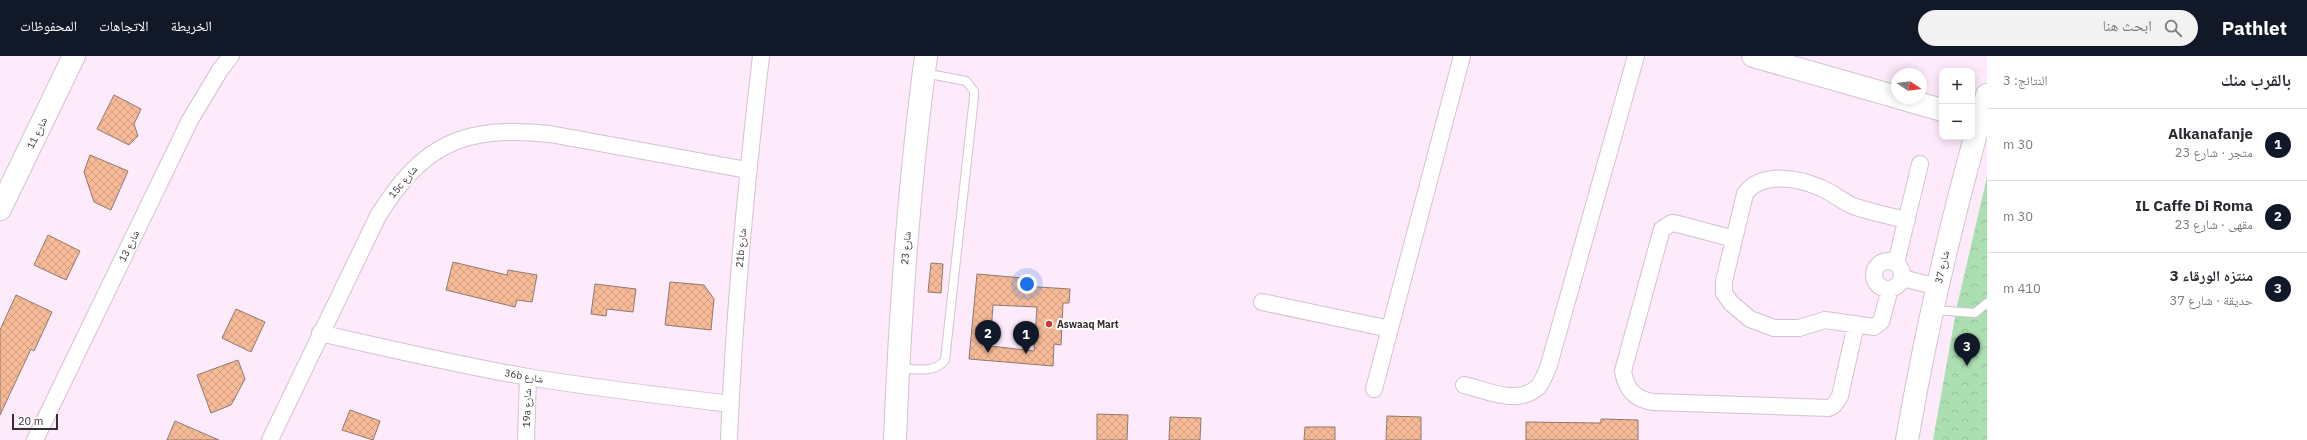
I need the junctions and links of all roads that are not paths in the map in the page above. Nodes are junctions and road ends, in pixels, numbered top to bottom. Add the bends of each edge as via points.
1 (74, 56) edge
2 (231, 56) edge
3 (761, 56) edge
4 (1462, 56) edge
5 (1636, 56) edge
6 (1753, 56) edge
7 (925, 64) edge
8 (1891, 95) edge
9 (1987, 95) edge
10 (1921, 104) edge
11 (1939, 109) edge
12 (1976, 120) edge
13 (1920, 164) dead end
14 (747, 170) junction
15 (0, 209) edge
16 (1907, 220) junction
17 (1734, 238) junction
18 (1896, 263) junction
19 (1902, 278) junction
20 (1938, 287) junction
21 (1890, 289) junction
22 (1262, 302) dead end
23 (1987, 303) edge
24 (1933, 310) junction
25 (1856, 324) junction
26 (1390, 328) junction
27 (320, 333) junction
28 (898, 368) junction
29 (528, 377) junction
30 (1464, 385) dead end
31 (1374, 389) dead end
32 (731, 404) junction
33 (35, 440) edge
34 (270, 440) edge
35 (526, 440) edge
36 (729, 440) edge
37 (895, 440) edge
38 (1907, 440) edge

1 - 15 street, شارع 11
2 - 33 street, شارع 13 via 190,120
3 - 14 street, 21b شارع
4 - 26 street
5 - 30 street via 1549,365 1539,386 1527,395 1511,397
6 - 8 street
7 - 28 street, شارع 23 via 906,244
7 - 28 lane via 966,81 974,91 974,97 945,360 933,369
9 - 12 street, شارع 37
10 - 11 street
12 - 20 street, شارع 37
13 - 16 street
14 - 27 street, 15c شارع via 550,134 519,131 487,133 457,141 433,152 412,170 394,191 378,216
14 - 32 street, 21b شارع via 737,286
16 - 17 street via 1853,206 1811,184 1763,180 1750,187 1745,194
16 - 18 street
17 - 25 street via 1723,287 1727,298 1740,312 1750,319 1774,328 1799,328 1824,320
17 - 25 street via 1672,223 1662,229 1623,371 1624,381 1636,396 1654,402 1829,408 1840,396
18 - 19 street via 1900,267
18 - 21 street via 1880,263 1874,272 1875,283 1879,287
19 - 20 street
19 - 21 street via 1895,288
20 - 24 street, شارع 37
21 - 25 street via 1883,317 1878,325 1870,327
22 - 26 street
23 - 24 lane via 1975,313
24 - 38 street, شارع 37
26 - 31 street
27 - 29 street, 36b شارع
27 - 34 street, 15c شارع
28 - 37 street, شارع 23
29 - 32 street, 36b شارع
29 - 35 street, 19a شارع
32 - 36 street, 21b شارع

